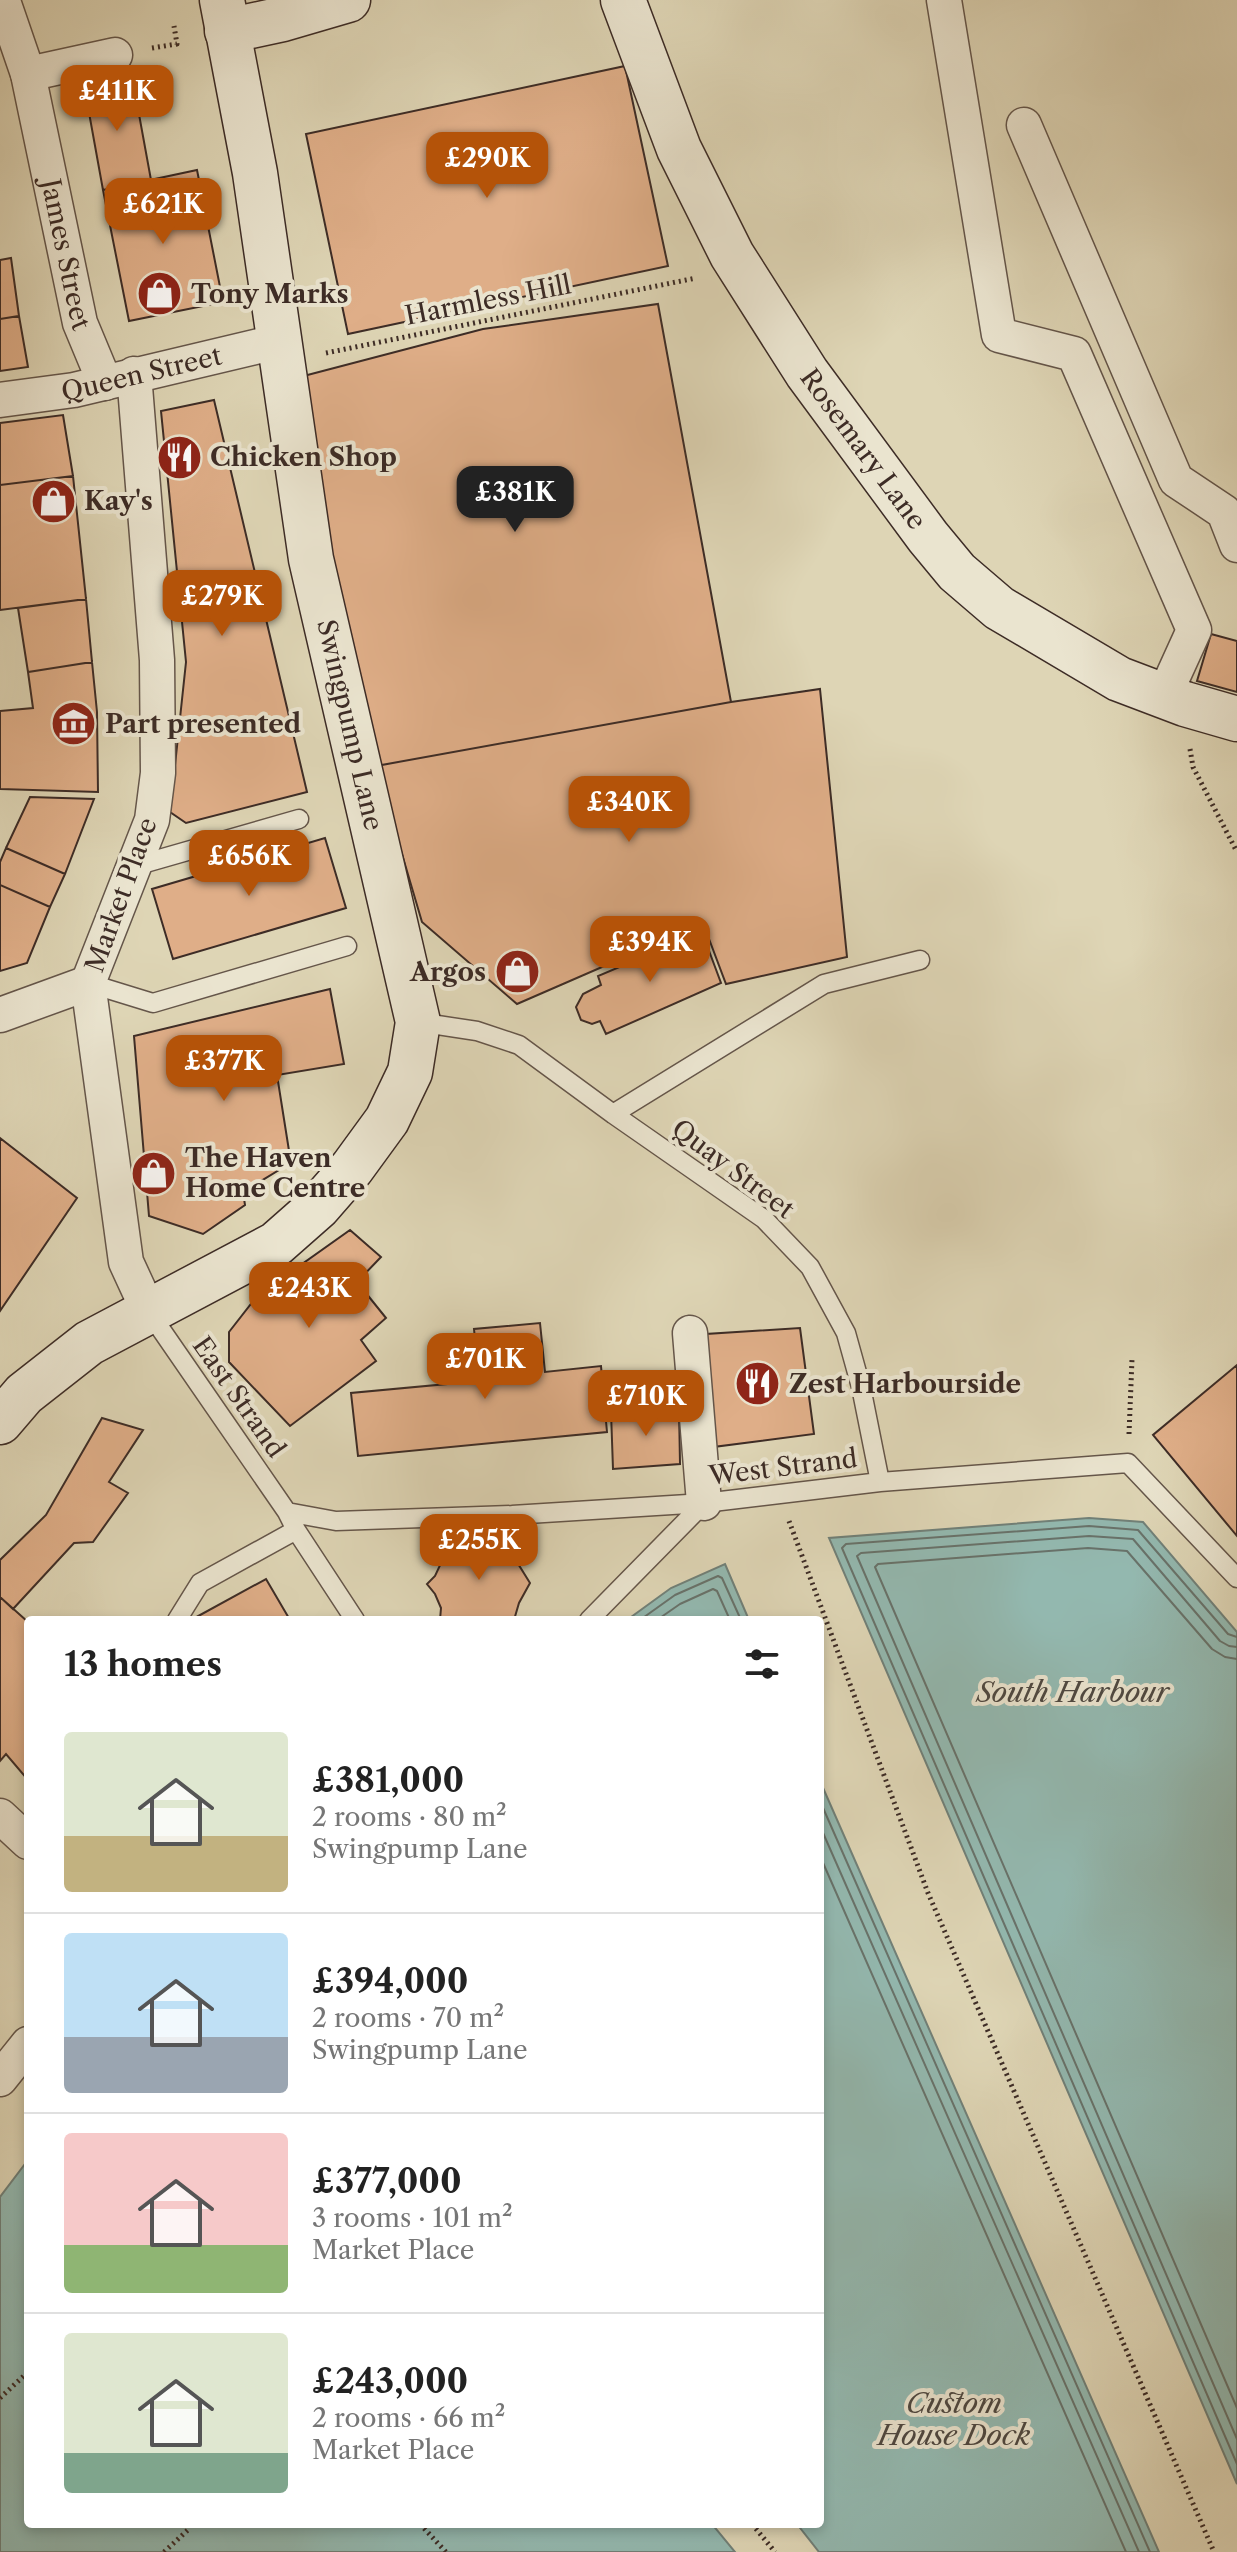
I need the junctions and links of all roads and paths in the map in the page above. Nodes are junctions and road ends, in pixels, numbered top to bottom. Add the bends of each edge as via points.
1 (348, 0) edge
2 (944, 0) edge
3 (4, 4) dead end
4 (224, 15) edge
5 (630, 18) edge
6 (115, 55) dead end
7 (28, 74) junction
8 (1024, 125) dead end
9 (702, 276) dead end
10 (281, 351) junction
11 (120, 379) junction
12 (16, 399) edge
13 (1237, 545) edge
14 (1175, 700) junction
15 (1237, 719) edge
16 (299, 819) dead end
17 (1237, 852) edge
18 (135, 866) junction
19 (347, 946) dead end
20 (920, 960) dead end
21 (88, 983) junction
22 (0, 1015) edge
23 (418, 1022) junction
24 (613, 1114) junction
25 (149, 1312) junction
26 (690, 1333) dead end
27 (1132, 1359) dead end
28 (0, 1422) edge
29 (1128, 1463) junction
30 (880, 1482) junction
31 (779, 1494) junction
32 (704, 1503) junction
33 (287, 1512) junction
34 (296, 1530) junction
35 (1237, 1578) edge
36 (179, 1616) edge
37 (352, 1616) edge
38 (593, 1616) edge
39 (0, 1816) edge
40 (24, 1838) edge
41 (24, 2049) edge
42 (0, 2079) edge
43 (24, 2376) edge
44 (0, 2398) edge
45 (190, 2528) dead end
46 (424, 2528) edge
47 (755, 2528) edge
48 (164, 2552) edge
49 (446, 2552) edge
50 (775, 2552) edge
51 (1214, 2552) edge

1 - 4 main road via 283,19
2 - 14 street via 999,335 1074,354 1194,630
3 - 7 street, James Street
4 - 10 main road, Swingpump Lane via 255,173
5 - 14 main road, Rosemary Lane via 679,149 732,255 807,373 928,537 957,572 999,608 1119,679
6 - 7 street
7 - 11 street, James Street via 80,323
8 - 13 street via 1176,480 1224,512
9 - 10 path, Harmless Hill
10 - 11 street, Queen Street
10 - 23 main road, Swingpump Lane via 311,559
11 - 12 street, Queen Street
11 - 18 street, Market Place via 157,660 158,759 152,820
14 - 15 main road, Rosemary Lane
14 - 17 path via 1193,767
16 - 18 lane
18 - 21 street, Market Place
19 - 21 lane via 153,1003
20 - 24 lane via 824,984
21 - 22 street
21 - 25 street, Market Place via 126,1262
23 - 24 lane, Quay Street via 477,1031 519,1045
23 - 25 main road via 410,1072 387,1120 318,1207 276,1244
24 - 30 lane, Quay Street via 764,1219 810,1267 846,1333
25 - 28 main road via 89,1343 24,1394
25 - 33 lane, East Strand
26 - 32 street
27 - 29 path
29 - 30 lane, West Strand
29 - 35 lane
30 - 31 lane, West Strand
31 - 32 lane, West Strand
31 - 51 path via 928,1893
32 - 33 lane, West Strand via 336,1521
32 - 38 lane
33 - 34 lane, East Strand
34 - 36 lane via 200,1583
34 - 37 lane, East Strand
39 - 40 street
41 - 42 street
43 - 44 path
45 - 48 path
46 - 49 path
47 - 50 path

